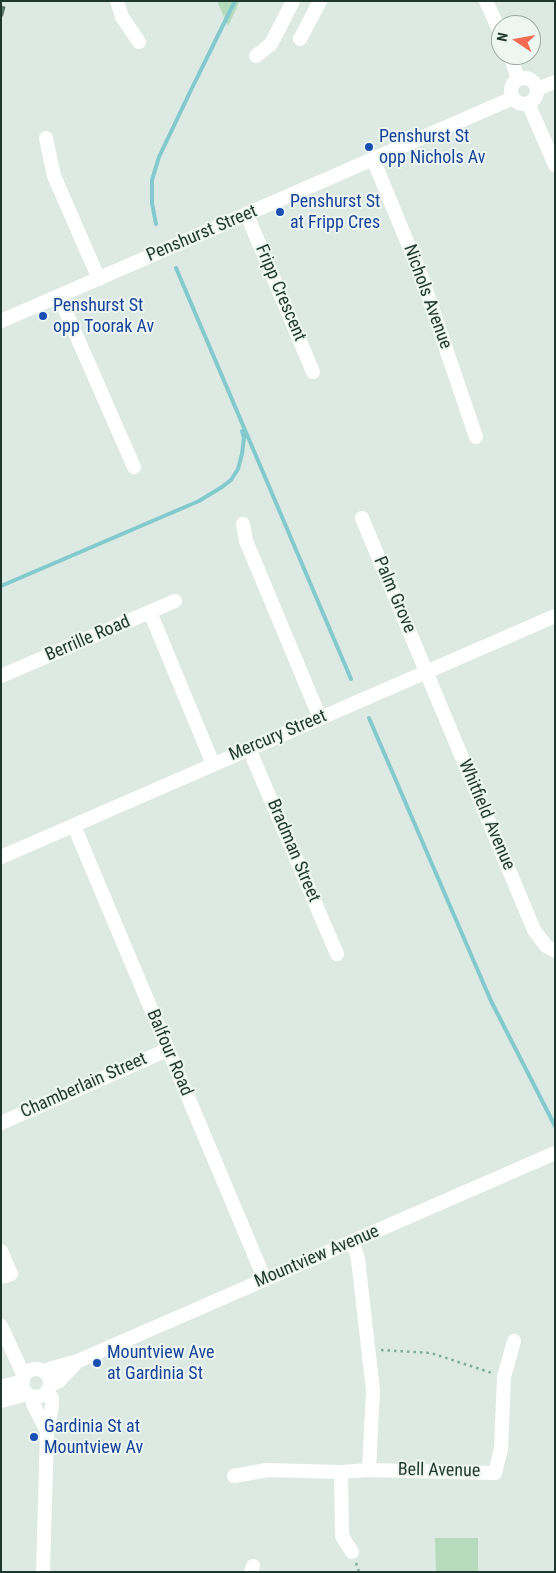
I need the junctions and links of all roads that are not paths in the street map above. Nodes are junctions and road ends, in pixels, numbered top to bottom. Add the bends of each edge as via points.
1 (117, 1) edge
2 (293, 1) edge
3 (320, 1) edge
4 (486, 1) edge
5 (492, 15) edge
6 (300, 39) dead end
7 (139, 42) dead end
8 (256, 56) dead end
9 (513, 65) edge
10 (518, 79) junction
11 (555, 82) edge
12 (537, 89) junction
13 (513, 98) junction
14 (528, 104) junction
15 (46, 138) dead end
16 (373, 159) junction
17 (555, 164) edge
18 (247, 215) junction
19 (98, 279) junction
20 (59, 296) junction
21 (1, 321) edge
22 (313, 372) dead end
23 (476, 437) dead end
24 (134, 467) dead end
25 (362, 518) dead end
26 (243, 524) dead end
27 (175, 601) dead end
28 (150, 612) junction
29 (555, 616) edge
30 (426, 671) junction
31 (1, 676) edge
32 (320, 718) junction
33 (249, 749) junction
34 (213, 764) junction
35 (74, 826) junction
36 (1, 857) edge
37 (555, 951) edge
38 (337, 954) dead end
39 (167, 1050) junction
40 (1, 1123) edge
41 (555, 1153) edge
42 (353, 1242) junction
43 (1, 1251) edge
44 (1, 1277) edge
45 (265, 1280) junction
46 (1, 1326) edge
47 (514, 1341) dead end
48 (78, 1361) junction
49 (44, 1372) junction
50 (1, 1387) edge
51 (27, 1387) junction
52 (49, 1388) junction
53 (1, 1401) edge
54 (47, 1431) junction
55 (369, 1470) junction
56 (341, 1472) junction
57 (234, 1476) dead end
58 (352, 1552) dead end
59 (43, 1572) edge

1 - 7 street via 122,17
2 - 8 street via 271,44
3 - 6 street
4 - 5 street
9 - 10 street
10 - 12 street via 530,80
10 - 13 street via 512,85
11 - 12 street
12 - 14 street via 535,98
13 - 14 street via 521,104
13 - 16 street, Penshurst Street
14 - 17 street
15 - 19 street via 54,176
16 - 18 street, Penshurst Street
16 - 23 street, Nichols Avenue via 422,278
18 - 19 street, Penshurst Street
18 - 22 street, Fripp Crescent
19 - 20 street, Penshurst Street
20 - 21 street, Penshurst Street
20 - 24 street
25 - 30 street, Palm Grove
26 - 32 street via 246,541
27 - 28 street, Berrille Road
28 - 31 street, Berrille Road
28 - 34 street
29 - 30 street, Mercury Street
30 - 32 street, Mercury Street
30 - 37 street, Whitfield Avenue via 534,930 546,946
32 - 33 street, Mercury Street
33 - 34 street, Mercury Street
33 - 38 street, Bradman Street
34 - 35 street, Mercury Street
35 - 36 street, Mercury Street
35 - 39 street, Balfour Road
39 - 40 street, Chamberlain Street
39 - 45 street, Balfour Road
41 - 42 street, Mountview Avenue
42 - 45 street, Mountview Avenue
42 - 55 street via 358,1259 373,1391
43 - 44 street via 11,1274
45 - 48 street, Mountview Avenue
46 - 51 street
47 - 55 street, Bell Avenue via 504,1377 500,1449 495,1472
48 - 49 street, Mountview Avenue
48 - 52 street, Mountview Avenue
49 - 51 street via 33,1370
49 - 52 street via 49,1378
50 - 51 street
51 - 52 street via 40,1396
51 - 53 street
51 - 54 street
52 - 54 street via 52,1399
54 - 59 street
55 - 56 street, Bell Avenue
56 - 57 street, Bell Avenue via 267,1470
56 - 58 street via 342,1536

